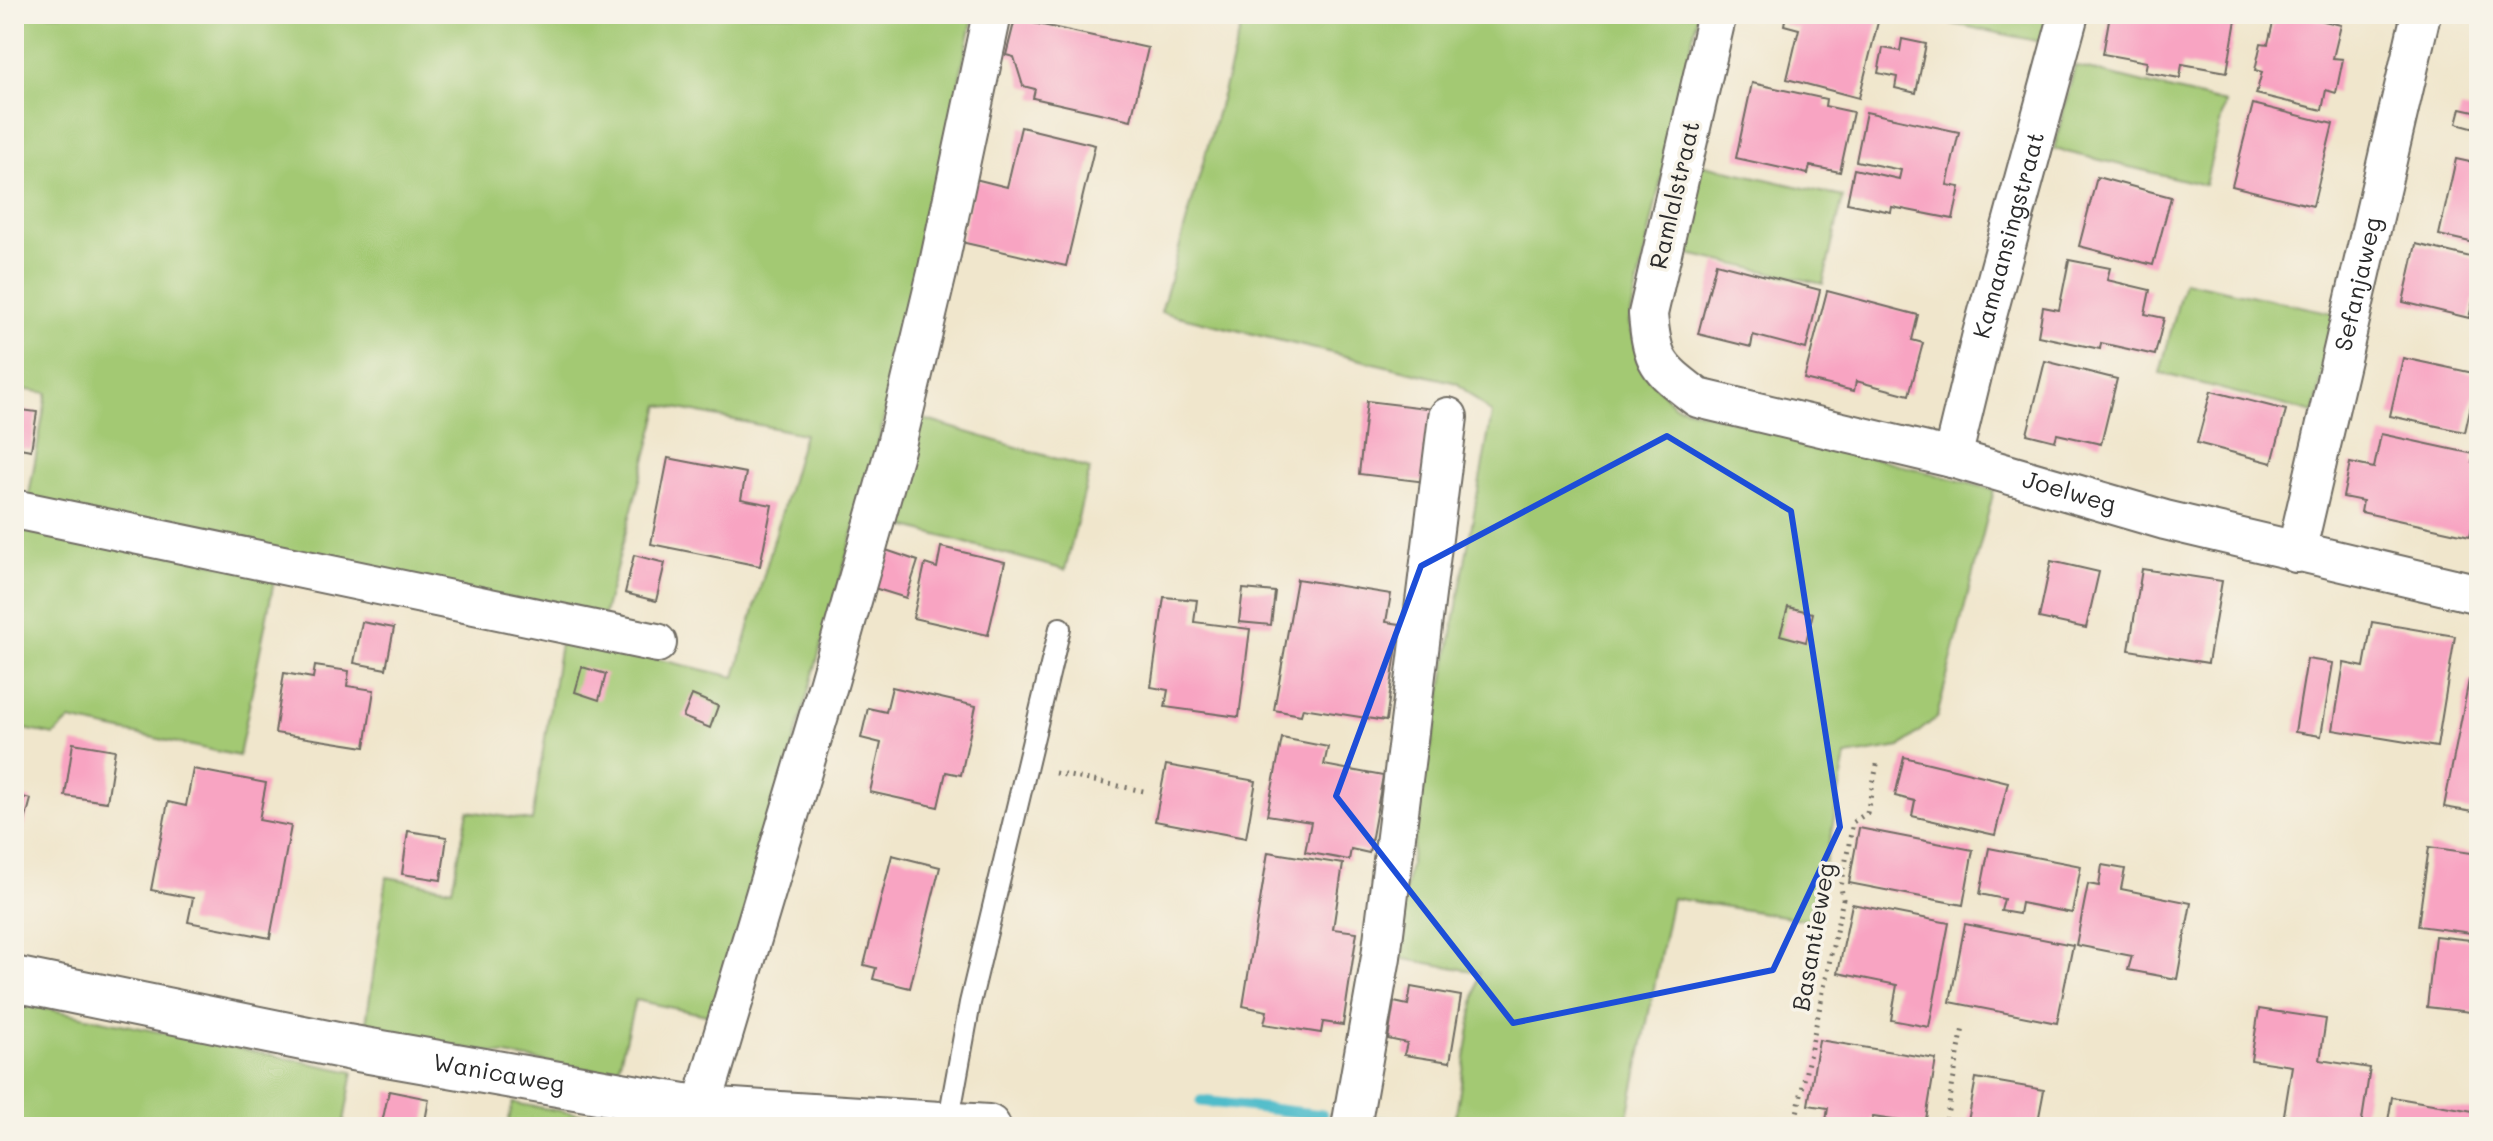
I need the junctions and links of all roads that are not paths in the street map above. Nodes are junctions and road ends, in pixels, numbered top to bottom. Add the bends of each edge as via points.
1 (992, 14) edge
2 (1717, 14) edge
3 (2069, 14) edge
4 (2421, 14) edge
5 (1667, 374) joint
6 (1448, 417) dead end
7 (1952, 458) junction
8 (14, 509) edge
9 (2296, 553) junction
10 (2479, 594) edge
11 (1060, 628) dead end
12 (657, 643) dead end
13 (14, 979) edge
14 (701, 1109) junction
15 (968, 1126) edge
16 (1351, 1127) edge

1 - 14 street via 895,449
2 - 5 street, Ramlalstraat via 1648,314 1651,348
3 - 7 street, Kamaansingstraat
4 - 9 street, Sefanjaweg
5 - 7 street, Joelweg via 1698,398
6 - 16 street via 1381,957
7 - 9 street, Joelweg
8 - 12 street
9 - 10 street, Joelweg
11 - 15 lane via 970,1003
13 - 14 street, Wanicaweg via 347,1047
14 - 15 street, Wanicaweg

